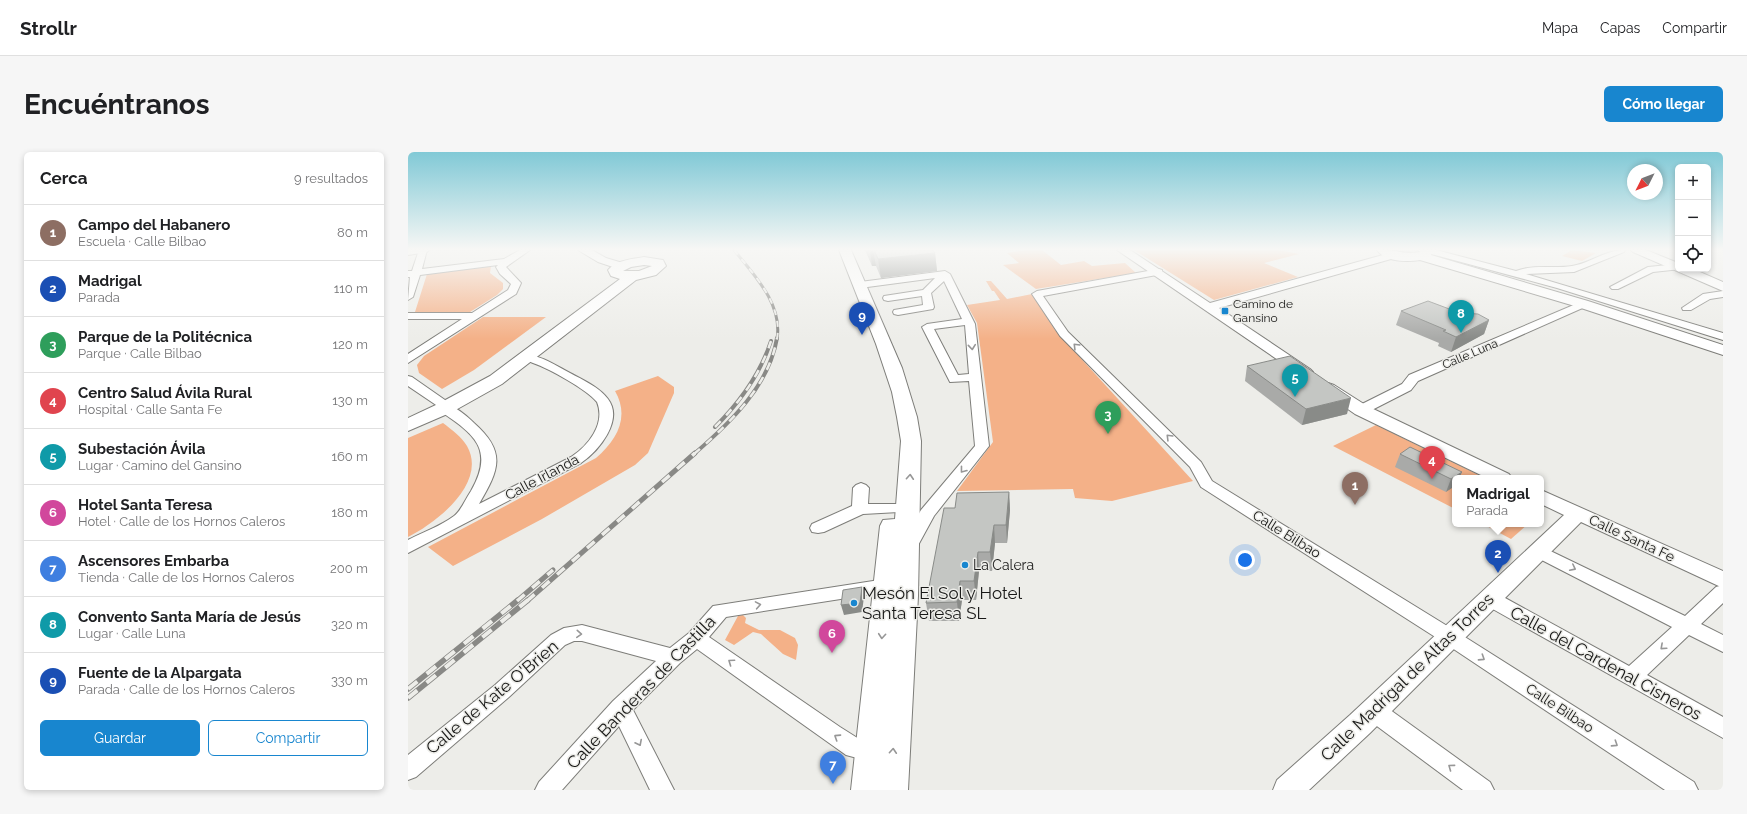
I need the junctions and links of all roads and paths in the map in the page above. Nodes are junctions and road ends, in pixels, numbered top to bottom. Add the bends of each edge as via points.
1 (411, 280) edge
2 (512, 280) edge
3 (618, 280) edge
4 (627, 280) edge
5 (848, 280) edge
6 (858, 280) edge
7 (900, 280) edge
8 (938, 280) edge
9 (947, 280) edge
10 (1116, 280) edge
11 (1170, 280) edge
12 (1306, 280) edge
13 (1507, 280) edge
14 (1516, 280) edge
15 (1536, 280) edge
16 (1629, 280) edge
17 (1707, 280) edge
18 (888, 284) dead end
19 (860, 285) junction
20 (1615, 287) dead end
21 (1723, 287) edge
22 (926, 292) junction
23 (913, 294) junction
24 (1723, 294) edge
25 (408, 297) edge
26 (888, 298) dead end
27 (1583, 304) junction
28 (1210, 307) junction
29 (1687, 308) dead end
30 (898, 312) dead end
31 (408, 316) edge
32 (474, 316) junction
33 (968, 321) junction
34 (1723, 337) edge
35 (1723, 346) edge
36 (1723, 350) edge
37 (525, 358) junction
38 (408, 359) edge
39 (975, 377) junction
40 (408, 380) edge
41 (442, 406) junction
42 (1361, 410) junction
43 (408, 418) edge
44 (408, 425) edge
45 (1496, 475) edge
46 (861, 488) dead end
47 (1544, 497) edge
48 (860, 509) junction
49 (1578, 513) junction
50 (905, 514) junction
51 (461, 520) junction
52 (818, 528) dead end
53 (408, 547) edge
54 (1538, 551) junction
55 (1723, 580) edge
56 (886, 586) junction
57 (1723, 592) edge
58 (1489, 598) junction
59 (1687, 625) junction
60 (1450, 636) junction
61 (696, 638) junction
62 (1723, 644) edge
63 (673, 657) junction
64 (1631, 677) junction
65 (621, 708) junction
66 (1374, 710) junction
67 (1723, 728) edge
68 (872, 752) junction
69 (408, 769) edge
70 (1295, 788) edge
71 (547, 790) edge
72 (662, 790) edge
73 (869, 790) edge
74 (890, 790) edge
75 (1482, 790) edge
76 (1686, 790) edge

1 - 25 street
2 - 32 street via 516,283 515,288 509,295
3 - 41 main road via 498,369
4 - 37 main road
5 - 50 main road via 889,389 896,418
6 - 19 main road
7 - 19 street
8 - 22 street
9 - 33 street
60 -> 10 street, Calle Bilbao via 1206,484 1196,465 1064,334 1037,294
11 - 28 street
12 - 28 street
13 - 27 main road
14 - 35 main road
15 - 34 street
16 - 20 street
17 - 21 street
18 - 23 street via 905,282
50 -> 19 main road via 911,441 908,417 901,387
22 - 23 street
22 - 30 street via 929,307
23 - 26 street
24 - 29 street via 1706,296
27 - 36 main road
27 - 42 street, Calle Luna via 1413,378 1407,387
28 - 42 street
31 - 32 street
32 - 38 street
33 -> 39 street
33 - 39 street via 927,327 954,379
37 - 41 main road via 496,380
37 - 51 street, Calle Irlanda via 535,359 599,396 606,411 603,428 596,442 585,454
39 -> 50 street via 982,446
40 - 41 street
41 - 43 main road
41 - 44 main road
41 - 51 street via 479,432 490,458 490,469 484,482
42 - 45 street
46 - 48 street
47 - 49 street, Calle Santa Fe
48 - 50 street
48 - 52 street
49 - 54 street, Calle Madrigal de Altas Torres
49 - 55 street, Calle Santa Fe
50 - 56 main road
74 -> 50 main road via 905,553
51 - 53 street, Calle Irlanda
54 - 58 street, Calle Madrigal de Altas Torres
54 -> 59 street
61 -> 56 street, Calle Banderas de Castilla via 720,611
56 -> 68 main road
57 - 59 street
58 - 60 street, Calle Madrigal de Altas Torres
58 - 64 street, Calle del Cardenal Cisneros
59 - 62 street
59 -> 64 street
60 - 66 street, Calle Madrigal de Altas Torres
60 -> 76 street, Calle Bilbao
61 - 63 street, Calle Banderas de Castilla
68 -> 61 street via 854,748 832,734
63 - 65 street, Calle Banderas de Castilla
69 -> 63 street, Calle de Kate O'Brien via 502,691 558,640 571,634 582,633
64 - 67 street, Calle del Cardenal Cisneros
65 - 71 street, Calle Banderas de Castilla
65 -> 72 street
66 - 70 street, Calle Madrigal de Altas Torres
75 -> 66 street
68 - 73 main road

